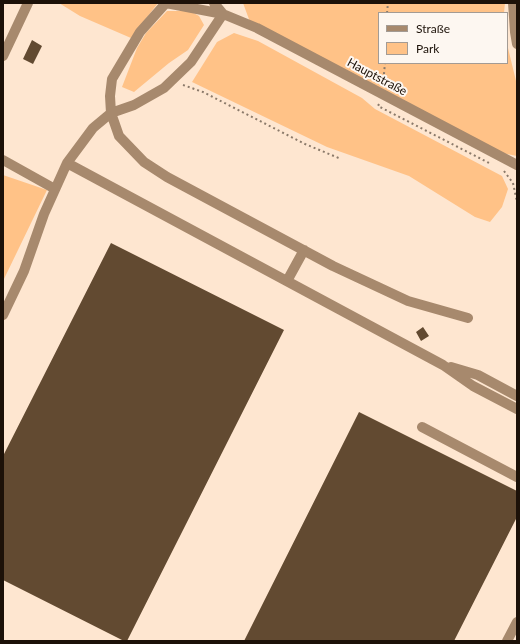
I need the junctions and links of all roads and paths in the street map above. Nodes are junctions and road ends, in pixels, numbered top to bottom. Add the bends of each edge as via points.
1 (28, 3) edge
2 (166, 3) edge
3 (214, 3) edge
4 (513, 3) edge
5 (224, 14) junction
6 (517, 44) edge
7 (3, 56) edge
8 (385, 64) edge
9 (171, 81) junction
10 (380, 94) junction
11 (111, 113) junction
12 (341, 159) dead end
13 (3, 160) edge
14 (67, 163) junction
15 (517, 165) edge
16 (55, 189) junction
17 (517, 202) edge
18 (304, 250) junction
19 (287, 281) junction
20 (3, 315) edge
21 (468, 318) dead end
22 (444, 365) junction
23 (517, 396) edge
24 (517, 409) edge
25 (422, 428) dead end
26 (517, 477) edge
27 (517, 622) edge
28 (507, 641) edge

1 - 7 street
2 - 5 street
2 - 11 street via 140,32 112,79
3 - 5 street
4 - 6 street
5 - 9 street via 191,62
5 - 10 street, Hauptstraße via 257,28
8 - 10 path
9 - 11 street via 164,88 134,105
9 - 12 path via 202,92 305,144
10 - 15 street, Hauptstraße
10 - 17 path via 378,106 504,171 513,183
11 - 14 street via 93,128
11 - 18 street via 119,136 144,162 167,177
13 - 16 street
14 - 16 street
14 - 19 street
16 - 20 street via 24,272
18 - 19 street
18 - 21 street via 408,301
19 - 22 street
22 - 23 street via 478,375
22 - 24 street via 473,386
25 - 26 street
27 - 28 street

